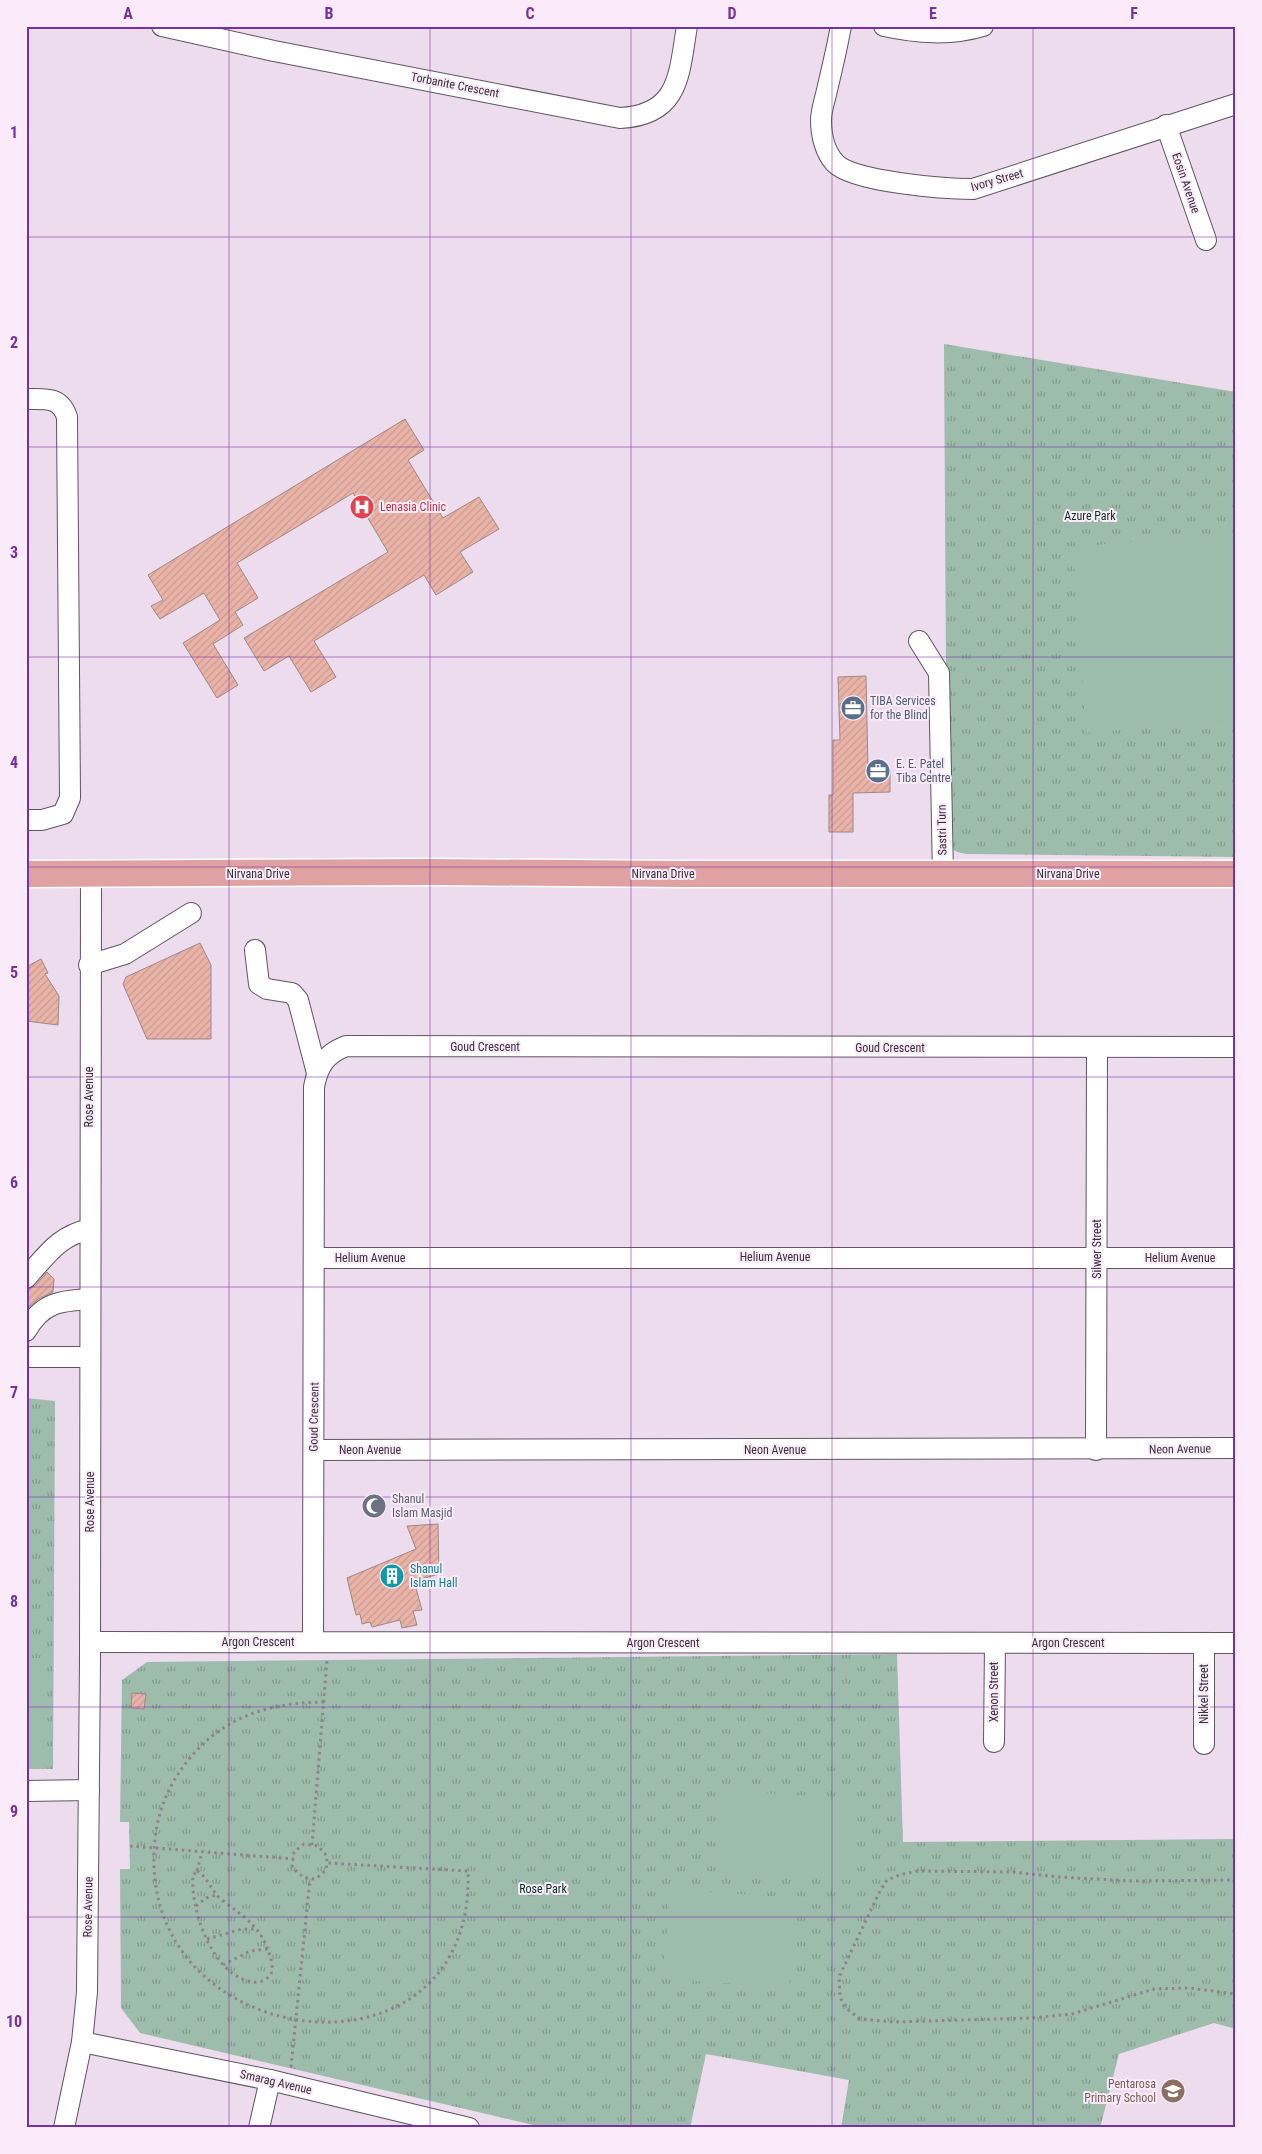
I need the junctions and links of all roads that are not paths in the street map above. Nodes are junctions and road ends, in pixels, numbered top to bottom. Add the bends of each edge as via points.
1 (162, 26) edge
2 (687, 26) edge
3 (842, 26) edge
4 (884, 26) edge
5 (983, 26) edge
6 (1236, 104) edge
7 (1166, 125) junction
8 (1206, 240) dead end
9 (26, 399) edge
10 (919, 641) dead end
11 (26, 820) edge
12 (26, 874) edge
13 (943, 874) junction
14 (1236, 874) edge
15 (91, 875) junction
16 (191, 913) dead end
17 (255, 950) dead end
18 (89, 965) junction
19 (1236, 1047) edge
20 (1097, 1048) junction
21 (317, 1073) junction
22 (90, 1230) junction
23 (315, 1258) junction
24 (1236, 1258) edge
25 (1096, 1259) junction
26 (26, 1278) edge
27 (90, 1299) junction
28 (26, 1331) edge
29 (26, 1357) edge
30 (90, 1357) junction
31 (1236, 1448) edge
32 (314, 1450) junction
33 (1096, 1450) junction
34 (90, 1642) junction
35 (313, 1642) junction
36 (995, 1643) junction
37 (1204, 1643) junction
38 (1236, 1643) edge
39 (994, 1742) dead end
40 (1204, 1744) dead end
41 (89, 1790) junction
42 (26, 1791) edge
43 (82, 2042) junction
44 (279, 2082) junction
45 (426, 2122) edge
46 (64, 2128) edge
47 (259, 2128) edge
48 (469, 2128) edge

1 - 2 street, Torbanite Crescent via 620,118 653,112 665,103 673,92
3 - 7 street, Ivory Street via 821,119 827,152 845,171 940,188 973,189
4 - 5 street via 928,33
6 - 7 street, Ivory Street
7 - 8 street, Eosin Avenue
9 - 11 street via 54,399 61,404 66,417 70,788 68,806 63,814 42,820
10 - 13 street, Sastri Turn via 939,673
12 - 15 main road, Nirvana Drive
13 - 14 main road, Nirvana Drive
13 - 15 main road, Nirvana Drive via 430,872
15 - 18 street, Rose Avenue
16 - 18 street via 125,954
17 - 21 street via 259,984 267,989 292,993 298,1000
18 - 22 street, Rose Avenue
19 - 20 street, Goud Crescent
20 - 21 street, Goud Crescent via 346,1046 323,1061
20 - 25 street, Silwer Street
21 - 23 street, Goud Crescent via 314,1086
22 - 26 street via 71,1234 62,1240
22 - 27 street, Rose Avenue
23 - 25 street, Helium Avenue
23 - 32 street, Goud Crescent
24 - 25 street, Helium Avenue
25 - 33 street, Silwer Street
27 - 28 street via 60,1300 50,1304
27 - 30 street, Rose Avenue
29 - 30 street
30 - 34 street, Rose Avenue
31 - 33 street, Neon Avenue
32 - 33 street, Neon Avenue
32 - 35 street, Goud Crescent
34 - 35 street, Argon Crescent
34 - 41 street, Rose Avenue
35 - 36 street, Argon Crescent
36 - 37 street, Argon Crescent
36 - 39 street, Xenon Street
37 - 38 street, Argon Crescent
37 - 40 street, Nikkel Street
41 - 42 street
41 - 43 street, Rose Avenue via 87,1992
43 - 44 street, Smarag Avenue
43 - 46 street, Rose Avenue
44 - 45 street, Smarag Avenue
44 - 47 street
45 - 48 street, Smarag Avenue

